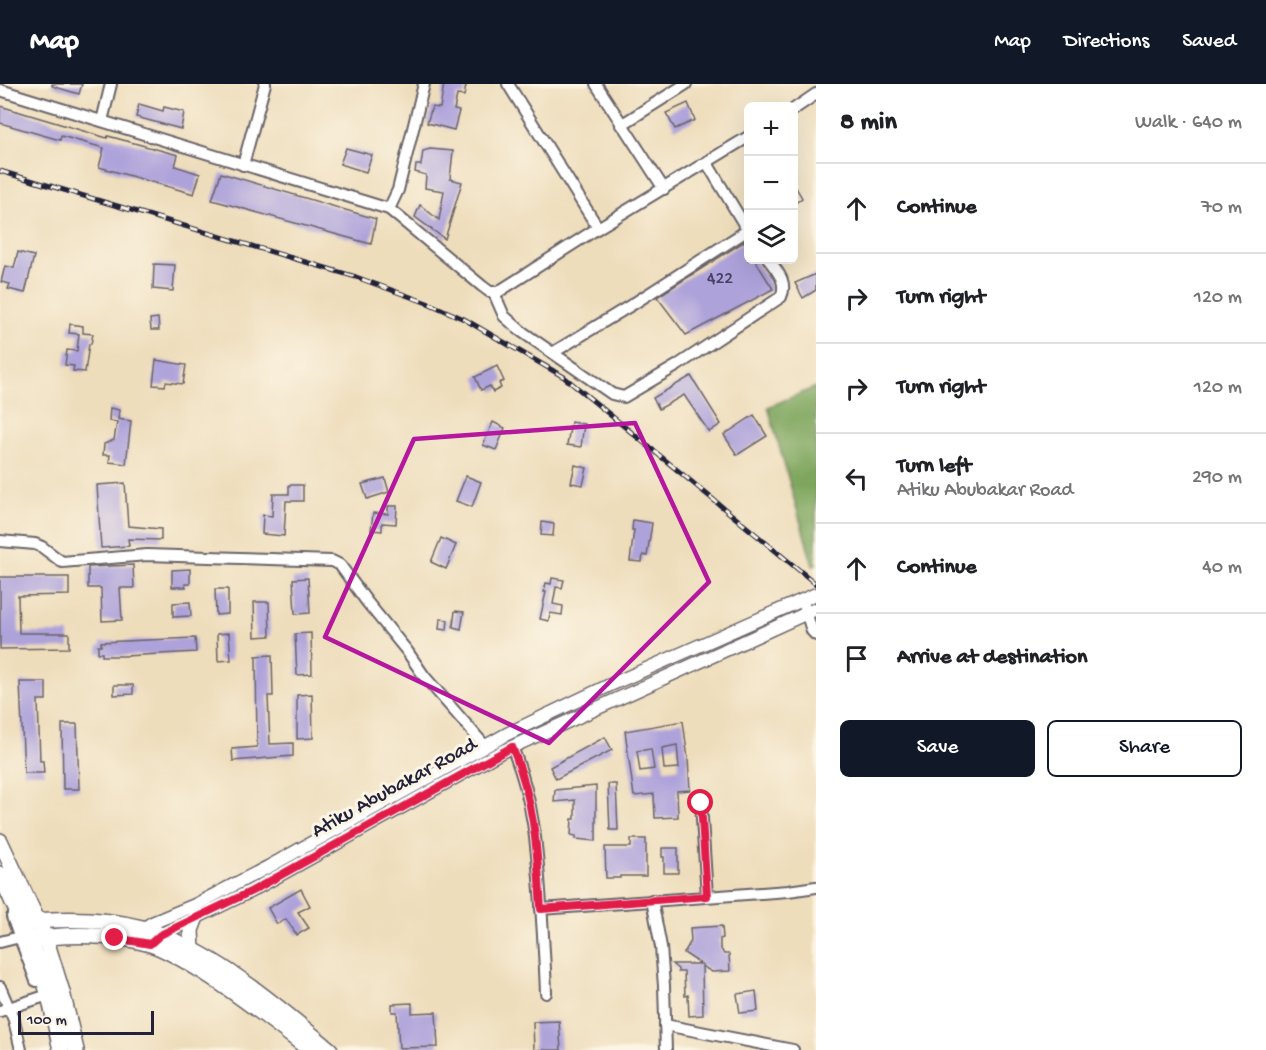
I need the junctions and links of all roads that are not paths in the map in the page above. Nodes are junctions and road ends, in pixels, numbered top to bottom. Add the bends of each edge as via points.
1 (111, 84) edge
2 (265, 84) edge
3 (424, 84) edge
4 (508, 84) edge
5 (596, 84) edge
6 (686, 84) edge
7 (0, 90) edge
8 (816, 94) edge
9 (798, 106) edge
10 (102, 122) junction
11 (621, 125) junction
12 (744, 140) edge
13 (707, 163) junction
14 (243, 165) junction
15 (664, 189) junction
16 (389, 209) junction
17 (744, 224) edge
18 (598, 228) junction
19 (744, 234) edge
20 (772, 264) edge
21 (494, 293) junction
22 (554, 352) junction
23 (0, 542) edge
24 (812, 598) edge
25 (811, 612) edge
26 (816, 635) edge
27 (485, 746) junction
28 (512, 747) junction
29 (701, 803) dead end
30 (0, 841) edge
31 (0, 874) edge
32 (816, 887) edge
33 (0, 889) edge
34 (707, 896) junction
35 (652, 900) junction
36 (541, 909) junction
37 (5, 914) edge
38 (196, 917) junction
39 (30, 921) junction
40 (138, 934) junction
41 (82, 936) junction
42 (32, 938) junction
43 (155, 939) junction
44 (0, 942) edge
45 (192, 950) junction
46 (56, 973) junction
47 (0, 987) edge
48 (546, 993) dead end
49 (42, 997) junction
50 (4, 1009) edge
51 (665, 1025) junction
52 (21, 1050) edge
53 (54, 1050) edge
54 (61, 1050) edge
55 (76, 1050) edge
56 (310, 1050) edge
57 (330, 1050) edge
58 (666, 1050) edge
59 (793, 1050) edge

1 - 10 street
2 - 14 street
3 - 16 street via 398,190
4 - 18 street
5 - 11 street
6 - 11 street
7 - 10 street
8 - 9 street
10 - 14 street
11 - 15 street
12 - 13 street
13 - 15 street
13 - 17 street
14 - 16 street
15 - 18 street
16 - 21 street
18 - 21 street
19 - 22 street
20 - 22 street via 784,284 782,297 626,397 612,394
21 - 22 street via 504,316
23 - 27 street via 42,546 62,562 147,555 332,561 340,565 424,676
24 - 25 street
24 - 27 street via 610,685
25 - 26 street via 812,631
25 - 28 street, Atiku Abubakar Road
27 - 40 street via 233,886
28 - 36 street via 533,814
28 - 38 street, Atiku Abubakar Road via 252,891
29 - 34 street
30 - 39 main road
31 - 39 main road
32 - 34 street
33 - 37 street
34 - 35 street
35 - 36 street
35 - 51 street via 661,947
36 - 48 street
37 - 42 street
38 - 43 street, Atiku Abubakar Road
38 - 45 main road via 191,930
39 - 40 main road via 100,921
39 - 42 main road
40 - 41 main road
40 - 43 main road
41 - 42 main road
41 - 46 main road via 60,952
42 - 44 street
42 - 46 main road
42 - 49 street
42 - 54 main road
43 - 45 main road
43 - 56 main road
45 - 57 main road via 253,987
46 - 55 main road
47 - 50 street
49 - 50 street
49 - 53 street
50 - 52 street via 14,1020
51 - 58 street
51 - 59 street

